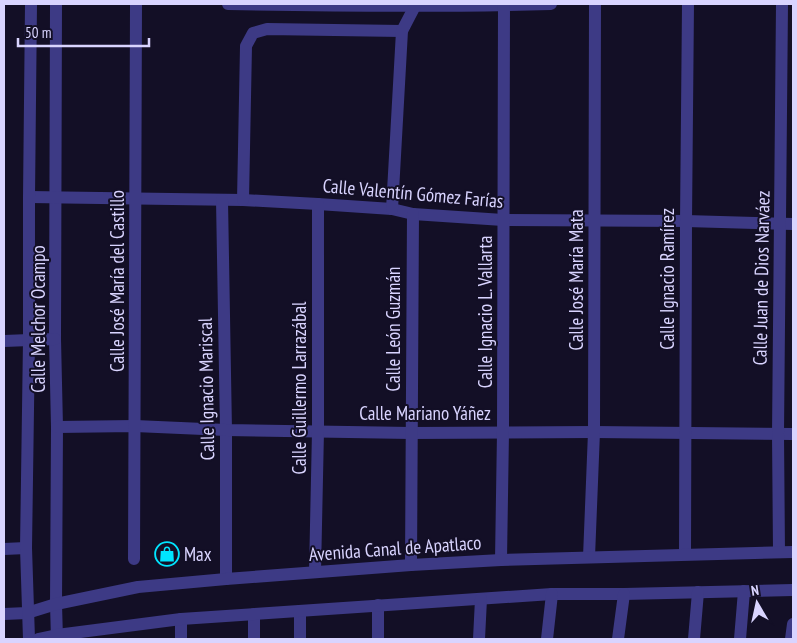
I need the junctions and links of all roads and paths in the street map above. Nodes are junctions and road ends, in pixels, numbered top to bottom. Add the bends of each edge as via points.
1 (31, 4) edge
2 (56, 4) edge
3 (136, 4) edge
4 (228, 4) edge
5 (416, 4) edge
6 (504, 4) edge
7 (551, 4) edge
8 (595, 4) edge
9 (688, 4) edge
10 (782, 4) edge
11 (321, 5) edge
12 (402, 31) junction
13 (29, 197) junction
14 (57, 197) junction
15 (136, 198) junction
16 (222, 200) junction
17 (242, 200) junction
18 (318, 204) junction
19 (392, 209) junction
20 (413, 214) junction
21 (503, 220) junction
22 (595, 221) junction
23 (686, 221) junction
24 (780, 224) junction
25 (793, 224) edge
26 (56, 339) junction
27 (29, 340) junction
28 (4, 341) edge
29 (135, 426) junction
30 (57, 427) junction
31 (226, 430) junction
32 (318, 431) junction
33 (503, 432) junction
34 (594, 432) junction
35 (411, 433) junction
36 (685, 434) junction
37 (778, 434) junction
38 (793, 434) edge
39 (26, 548) junction
40 (4, 549) edge
41 (779, 552) junction
42 (793, 552) edge
43 (685, 554) junction
44 (589, 557) junction
45 (134, 559) dead end
46 (501, 560) junction
47 (411, 565) junction
48 (315, 572) junction
49 (226, 578) junction
50 (793, 590) edge
51 (744, 591) junction
52 (698, 592) junction
53 (552, 594) junction
54 (624, 594) junction
55 (481, 598) junction
56 (56, 604) junction
57 (378, 605) junction
58 (300, 611) junction
59 (27, 613) junction
60 (4, 614) edge
61 (254, 614) junction
62 (181, 619) junction
63 (793, 624) edge
64 (57, 637) edge
65 (28, 639) edge
66 (38, 639) edge
67 (181, 639) edge
68 (254, 639) edge
69 (300, 639) edge
70 (378, 639) edge
71 (479, 639) edge
72 (547, 639) edge
73 (618, 639) edge
74 (694, 639) edge
75 (740, 639) edge
76 (791, 639) edge

1 - 13 street, Calle Melchor Ocampo
2 - 14 street, Calle Melchor Ocampo
3 - 15 street, Calle José María del Castillo
4 - 11 street
5 - 6 street
5 - 11 street
5 - 12 street
6 - 7 street
6 - 21 street, Calle Ignacio L. Vallarta
8 - 22 street, Calle José María Mata
9 - 23 street, Calle Ignacio Ramírez
10 - 24 street, Calle Juan de Dios Narváez
12 - 17 street via 267,29 253,33 246,46
12 - 19 street
13 - 14 street, Calle Valentín Gómez Farías
13 - 27 street, Calle Melchor Ocampo
14 - 15 street, Calle Valentín Gómez Farías
14 - 26 street, Calle Melchor Ocampo
15 - 16 street, Calle Valentín Gómez Farías
15 - 29 street, Calle José María del Castillo
16 - 17 street, Calle Valentín Gómez Farías
16 - 31 street, Calle Ignacio Mariscal
17 - 18 street, Calle Valentín Gómez Farías
18 - 19 street, Calle Valentín Gómez Farías
18 - 32 street, Calle Guillermo Larrazábal
19 - 20 street, Calle Valentín Gómez Farías
20 - 21 street, Calle Valentín Gómez Farías
20 - 35 street, Calle León Guzmán
21 - 22 street, Calle Valentín Gómez Farías
21 - 33 street, Calle Ignacio L. Vallarta
22 - 23 street, Calle Valentín Gómez Farías
22 - 34 street, Calle José María Mata
23 - 24 street, Calle Valentín Gómez Farías
23 - 36 street, Calle Ignacio Ramírez
24 - 25 street, Calle Valentín Gómez Farías
24 - 37 street, Calle Juan de Dios Narváez
26 - 27 street
26 - 30 street, Calle Melchor Ocampo
27 - 28 street
27 - 39 street, Calle Melchor Ocampo
29 - 30 street, Calle Mariano Yáñez
29 - 31 street, Calle Mariano Yáñez
29 - 45 street, Calle José María del Castillo
30 - 56 street, Calle Melchor Ocampo
31 - 32 street, Calle Mariano Yáñez
31 - 49 street, Calle Ignacio Mariscal
32 - 35 street, Calle Mariano Yáñez
32 - 48 street, Calle Guillermo Larrazábal
33 - 34 street, Calle Mariano Yáñez
33 - 35 street, Calle Mariano Yáñez
33 - 46 street, Calle Ignacio L. Vallarta
34 - 36 street, Calle Mariano Yáñez
34 - 44 street, Calle José María Mata
35 - 47 street, Calle León Guzmán
36 - 37 street, Calle Mariano Yáñez
36 - 43 street, Calle Ignacio Ramírez
37 - 38 street, Calle Mariano Yáñez
37 - 41 street, Calle Juan de Dios Narváez
39 - 40 street
39 - 59 street, Calle Melchor Ocampo
41 - 42 street, Avenida Canal de Apatlaco
41 - 43 street, Avenida Canal de Apatlaco
43 - 44 street, Avenida Canal de Apatlaco
44 - 46 street, Avenida Canal de Apatlaco
46 - 47 street, Avenida Canal de Apatlaco
47 - 48 street, Avenida Canal de Apatlaco
48 - 49 street, Avenida Canal de Apatlaco
49 - 56 street, Avenida Canal de Apatlaco via 138,587
50 - 51 street
51 - 52 street
51 - 75 street
52 - 54 street
52 - 74 street
53 - 54 street
53 - 55 street
53 - 72 street
54 - 73 street
55 - 57 street
55 - 71 street
56 - 59 street, Avenida Canal de Apatlaco
56 - 64 street, Calle Melchor Ocampo
57 - 58 street
57 - 70 street
58 - 61 street
58 - 69 street
59 - 60 street, Avenida Canal de Apatlaco
59 - 65 street, Calle Melchor Ocampo
61 - 62 street
61 - 68 street
62 - 64 street
62 - 67 street
63 - 76 street
64 - 66 street

